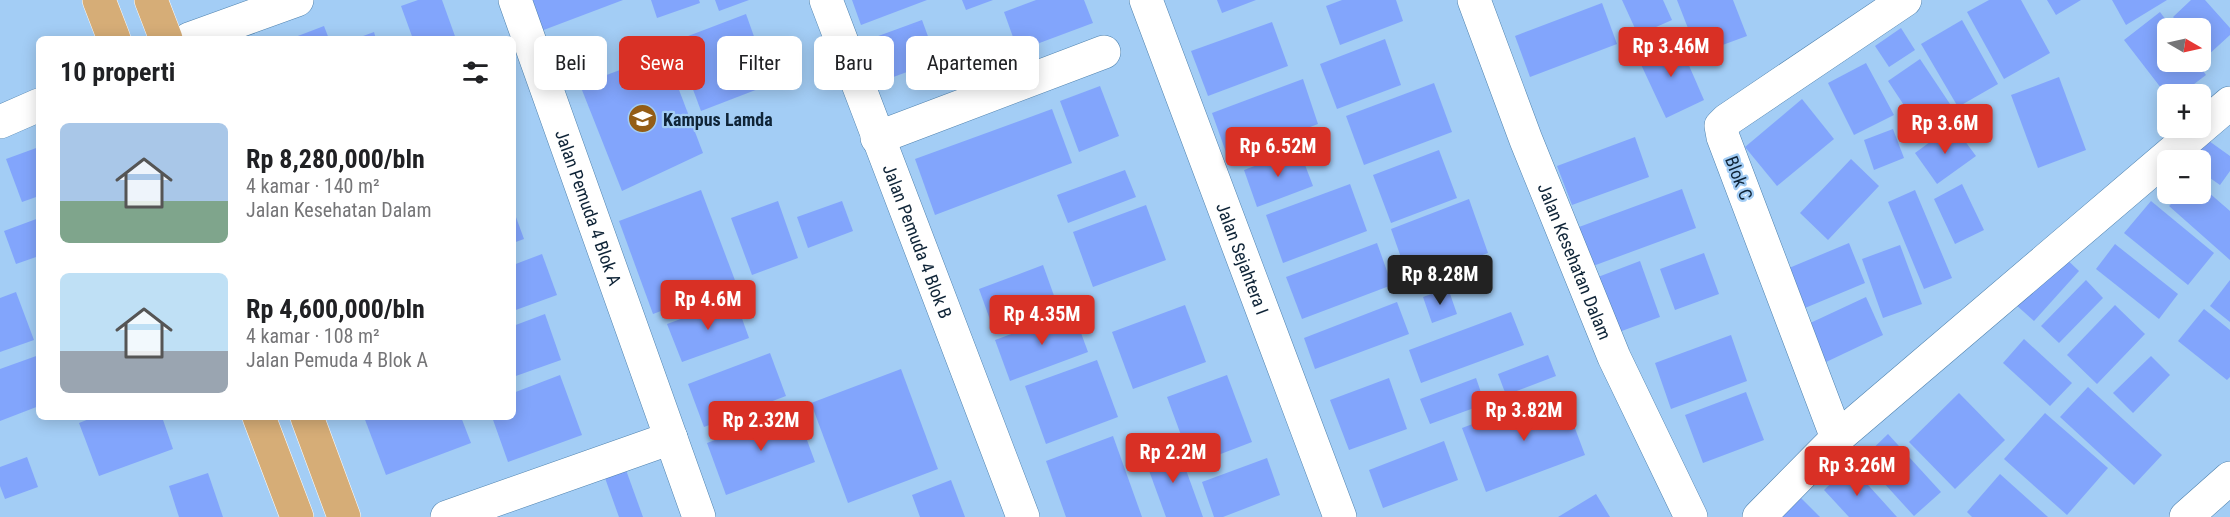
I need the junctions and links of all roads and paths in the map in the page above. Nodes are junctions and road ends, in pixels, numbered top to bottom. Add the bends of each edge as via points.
1 (99, 0) edge
2 (151, 0) edge
3 (297, 0) edge
4 (515, 0) edge
5 (826, 0) edge
6 (1146, 0) edge
7 (1474, 0) edge
8 (1905, 0) edge
9 (113, 36) edge
10 (165, 36) edge
11 (197, 36) edge
12 (1104, 52) dead end
13 (2230, 103) edge
14 (36, 106) edge
15 (0, 122) edge
16 (877, 138) junction
17 (260, 420) edge
18 (308, 420) edge
19 (671, 438) junction
20 (1837, 438) junction
21 (2230, 478) edge
22 (297, 517) edge
23 (344, 517) edge
24 (447, 517) edge
25 (699, 517) edge
26 (1023, 517) edge
27 (1341, 517) edge
28 (1691, 517) edge
29 (1758, 517) edge
30 (2186, 517) edge

1 - 9 main road
2 - 10 main road
3 - 11 street
4 - 19 street, Jalan Pemuda 4 Blok A
5 - 16 street, Jalan Pemuda 4 Blok B
6 - 27 street, Jalan Sejahtera I
7 - 28 street, Jalan Kesehatan Dalam via 1614,357
8 - 20 street, Blok C via 1721,126
12 - 16 street
13 - 20 street
14 - 15 street
16 - 26 street, Jalan Pemuda 4 Blok B
17 - 22 main road
18 - 23 main road
19 - 24 street
19 - 25 street, Jalan Pemuda 4 Blok A
20 - 29 street
21 - 30 street

